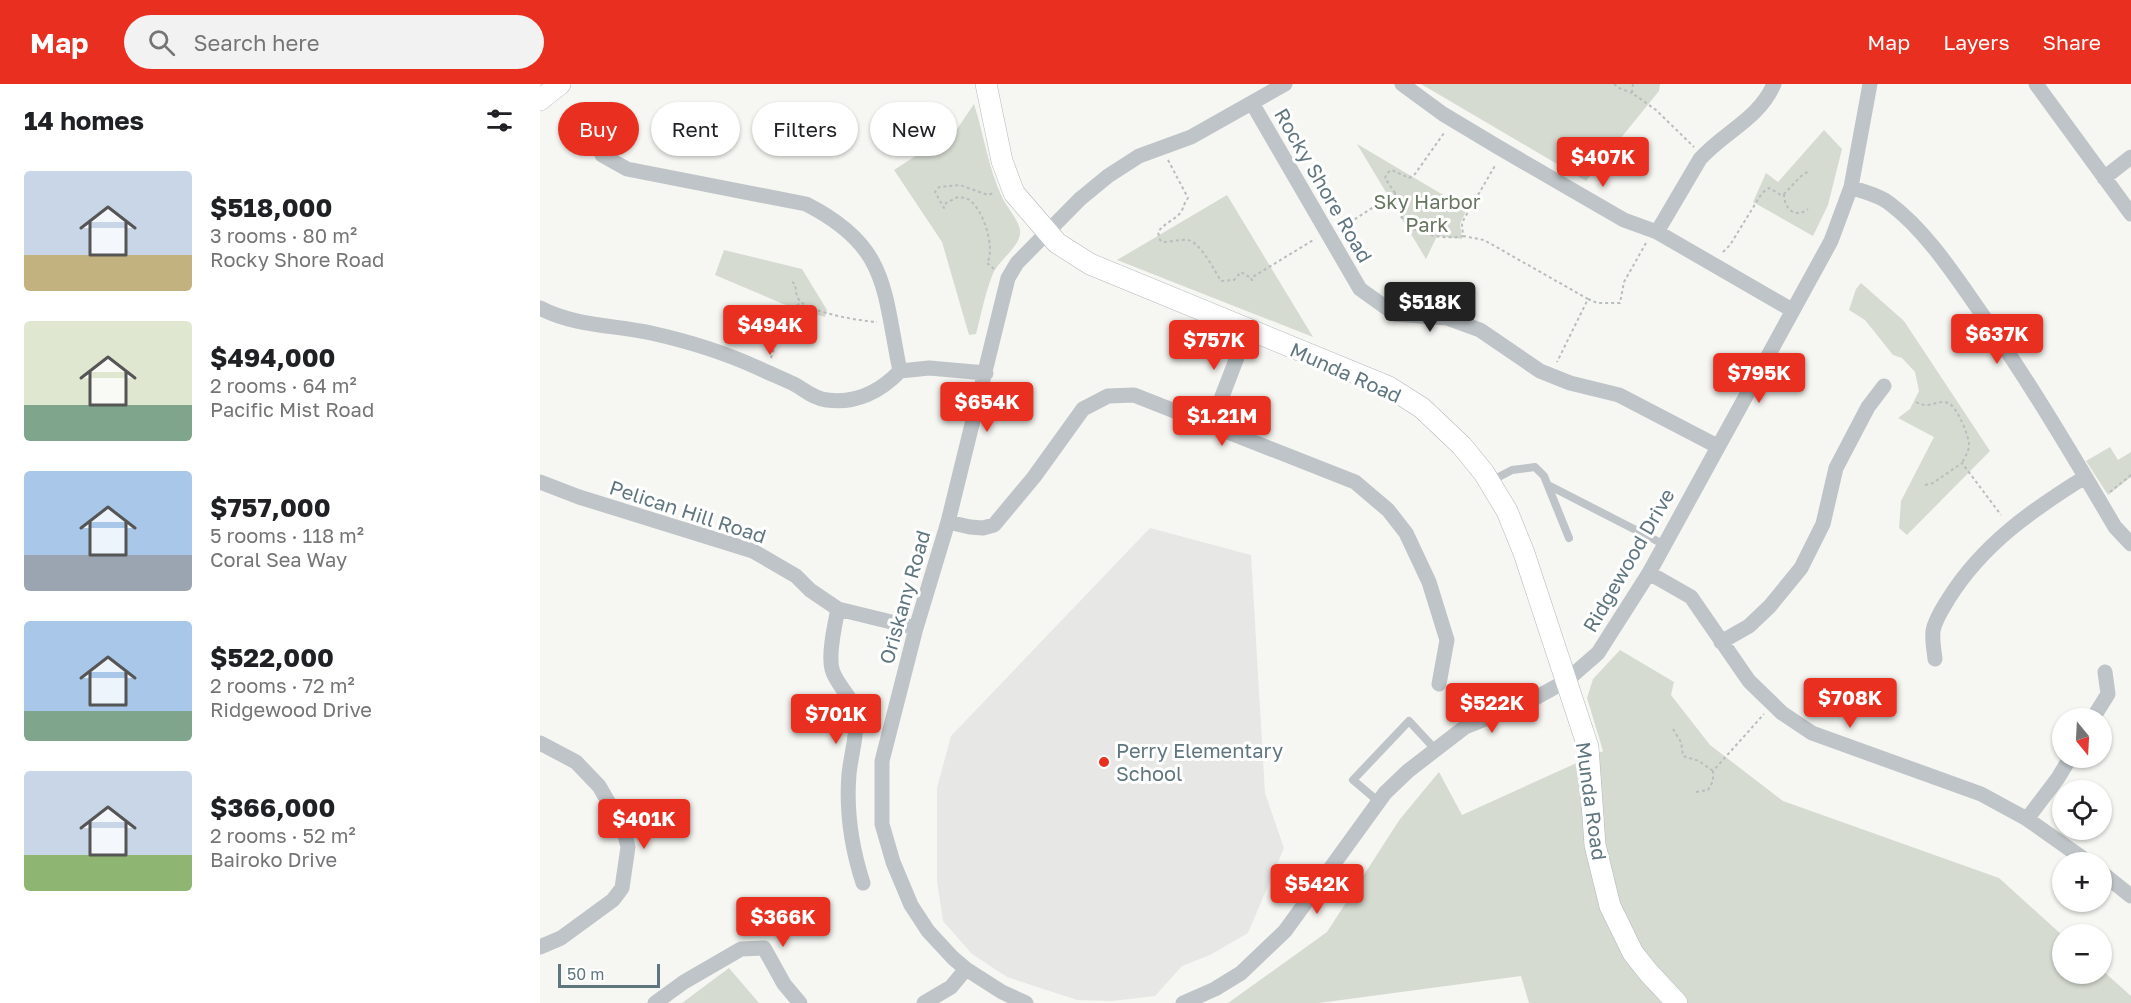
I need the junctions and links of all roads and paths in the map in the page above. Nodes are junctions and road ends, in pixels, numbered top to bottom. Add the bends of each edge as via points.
1 (560, 84) edge
2 (986, 84) edge
3 (1285, 84) edge
4 (1402, 84) edge
5 (1614, 84) edge
6 (1633, 84) edge
7 (1774, 84) edge
8 (1870, 84) edge
9 (2036, 84) edge
10 (1632, 93) junction
11 (541, 96) edge
12 (1252, 103) junction
13 (1446, 130) dead end
14 (1701, 152) dead end
15 (604, 156) edge
16 (1166, 157) dead end
17 (2131, 158) edge
18 (1498, 162) dead end
19 (1810, 170) dead end
20 (2104, 178) junction
21 (1851, 187) junction
22 (997, 192) dead end
23 (1395, 193) junction
24 (1784, 194) junction
25 (1808, 209) dead end
26 (2131, 214) edge
27 (1047, 232) junction
28 (1344, 233) dead end
29 (1463, 236) junction
30 (1652, 237) junction
31 (1318, 238) dead end
32 (1723, 252) dead end
33 (994, 269) dead end
34 (792, 282) dead end
35 (1588, 299) junction
36 (802, 303) junction
37 (540, 308) edge
38 (1792, 310) junction
39 (877, 322) dead end
40 (1248, 329) junction
41 (770, 360) dead end
42 (1556, 363) dead end
43 (900, 371) junction
44 (986, 373) junction
45 (1884, 386) dead end
46 (1916, 402) dead end
47 (1211, 425) junction
48 (1717, 446) junction
49 (1962, 463) junction
50 (2131, 475) edge
51 (2085, 477) junction
52 (540, 482) edge
53 (1489, 482) junction
54 (1548, 485) junction
55 (1925, 485) dead end
56 (2107, 494) dead end
57 (2001, 515) dead end
58 (948, 522) junction
59 (1569, 538) dead end
60 (1663, 544) junction
61 (2131, 544) edge
62 (1649, 573) junction
63 (838, 609) junction
64 (916, 628) junction
65 (1721, 642) junction
66 (1935, 659) dead end
67 (2105, 672) dead end
68 (1566, 681) junction
69 (1439, 684) dead end
70 (2099, 708) edge
71 (1764, 714) dead end
72 (1673, 729) dead end
73 (540, 743) edge
74 (1435, 749) junction
75 (2064, 768) edge
76 (1713, 771) junction
77 (1696, 792) dead end
78 (1379, 802) junction
79 (2027, 819) junction
80 (2074, 852) edge
81 (2112, 881) edge
82 (863, 883) dead end
83 (2131, 896) edge
84 (540, 947) edge
85 (966, 969) junction
86 (655, 1003) edge
87 (800, 1003) edge
88 (924, 1003) edge
89 (1026, 1003) edge
90 (1183, 1003) edge
91 (1677, 1003) edge

1 - 11 street
2 - 27 street, Munda Road via 1002,161 1014,193
3 - 12 street, Oriskany Road
4 - 30 street via 1443,114
5 - 10 path
6 - 10 path
7 - 30 street via 1769,96 1749,118 1700,159
8 - 21 street, Ridgewood Drive
9 - 20 street
10 - 14 path
12 - 27 street, Oriskany Road via 1191,137 1139,156 1108,176
12 - 48 street, Rocky Shore Road via 1360,289 1395,314 1447,318 1480,330 1540,371 1619,395
13 - 23 path via 1415,174 1409,178 1392,170 1387,173 1385,178
15 - 43 street via 627,169 806,204 830,216 855,236 879,272
16 - 31 path via 1188,198 1181,212 1158,232 1160,240 1189,240 1202,251 1221,281 1234,280 1241,272 1252,279
17 - 20 street
18 - 29 path via 1464,219
19 - 24 path
20 - 26 street
21 - 38 street, Ridgewood Drive via 1831,240
21 - 51 street via 1887,201 1916,227 2030,386
22 - 33 path via 988,195 960,184 939,187 935,192 944,208 958,197 968,199 976,207 986,227 991,251 987,263
23 - 28 path via 1349,224
23 - 29 path via 1401,216 1414,228 1455,238
24 - 25 path via 1790,212
24 - 32 path via 1769,188 1762,193
27 - 40 street, Munda Road via 1090,264
27 - 44 street, Oriskany Road via 1008,278
29 - 35 path via 1484,240
30 - 35 path via 1624,282 1620,303
30 - 38 street
34 - 36 path
35 - 42 path
36 - 39 path via 837,316
36 - 41 path via 788,312
37 - 43 street via 577,321 652,333 712,349 827,400 864,397
38 - 48 street, Ridgewood Drive
40 - 47 street
40 - 53 street, Munda Road via 1389,387 1422,408 1462,446
43 - 44 street via 929,368
44 - 58 street, Oriskany Road
45 - 65 street via 1868,406 1836,468 1824,524 1801,568 1749,626
46 - 49 path via 1928,406 1943,402 1956,408 1968,438 1969,448
47 - 58 street via 1134,395 1108,396 1083,409 994,525 983,528
47 - 69 street via 1355,482 1388,510 1406,533 1429,582 1447,640
48 - 60 street, Ridgewood Drive
49 - 55 path
49 - 57 path
50 - 56 path
51 - 61 street via 2115,527
51 - 66 street via 2036,508 1970,567 1939,614 1933,631
52 - 63 street, Pelican Hill Road via 753,551 796,576
53 - 54 lane via 1512,470 1535,467
53 - 68 street, Munda Road via 1507,511 1524,553
54 - 59 lane
54 - 60 lane
58 - 64 street, Oriskany Road
60 - 62 street, Ridgewood Drive
62 - 65 street via 1691,597
62 - 68 street, Ridgewood Drive via 1598,653
63 - 64 street, Pelican Hill Road
63 - 82 street via 832,669 852,702 856,717 849,812
64 - 85 street, Oriskany Road via 882,761 882,824 911,905 940,945
65 - 79 street via 1757,689 1782,713 1812,733 1981,794
67 - 70 street via 2108,694
68 - 74 street, Ridgewood Drive via 1465,727
68 - 91 street, Munda Road via 1588,747 1595,845 1610,906 1633,953
71 - 76 path
72 - 76 path via 1682,742 1683,756
73 - 84 street via 576,762 599,786 624,831 628,847 622,888 613,900 561,938
74 - 78 street, Ridgewood Drive
74 - 78 lane via 1409,721 1353,780
75 - 79 street
76 - 77 path via 1708,790
78 - 90 street, Ridgewood Drive via 1285,931 1241,973
79 - 80 street
81 - 83 street
85 - 88 street via 951,987
85 - 89 street, Oriskany Road
86 - 87 street via 741,949 764,948

